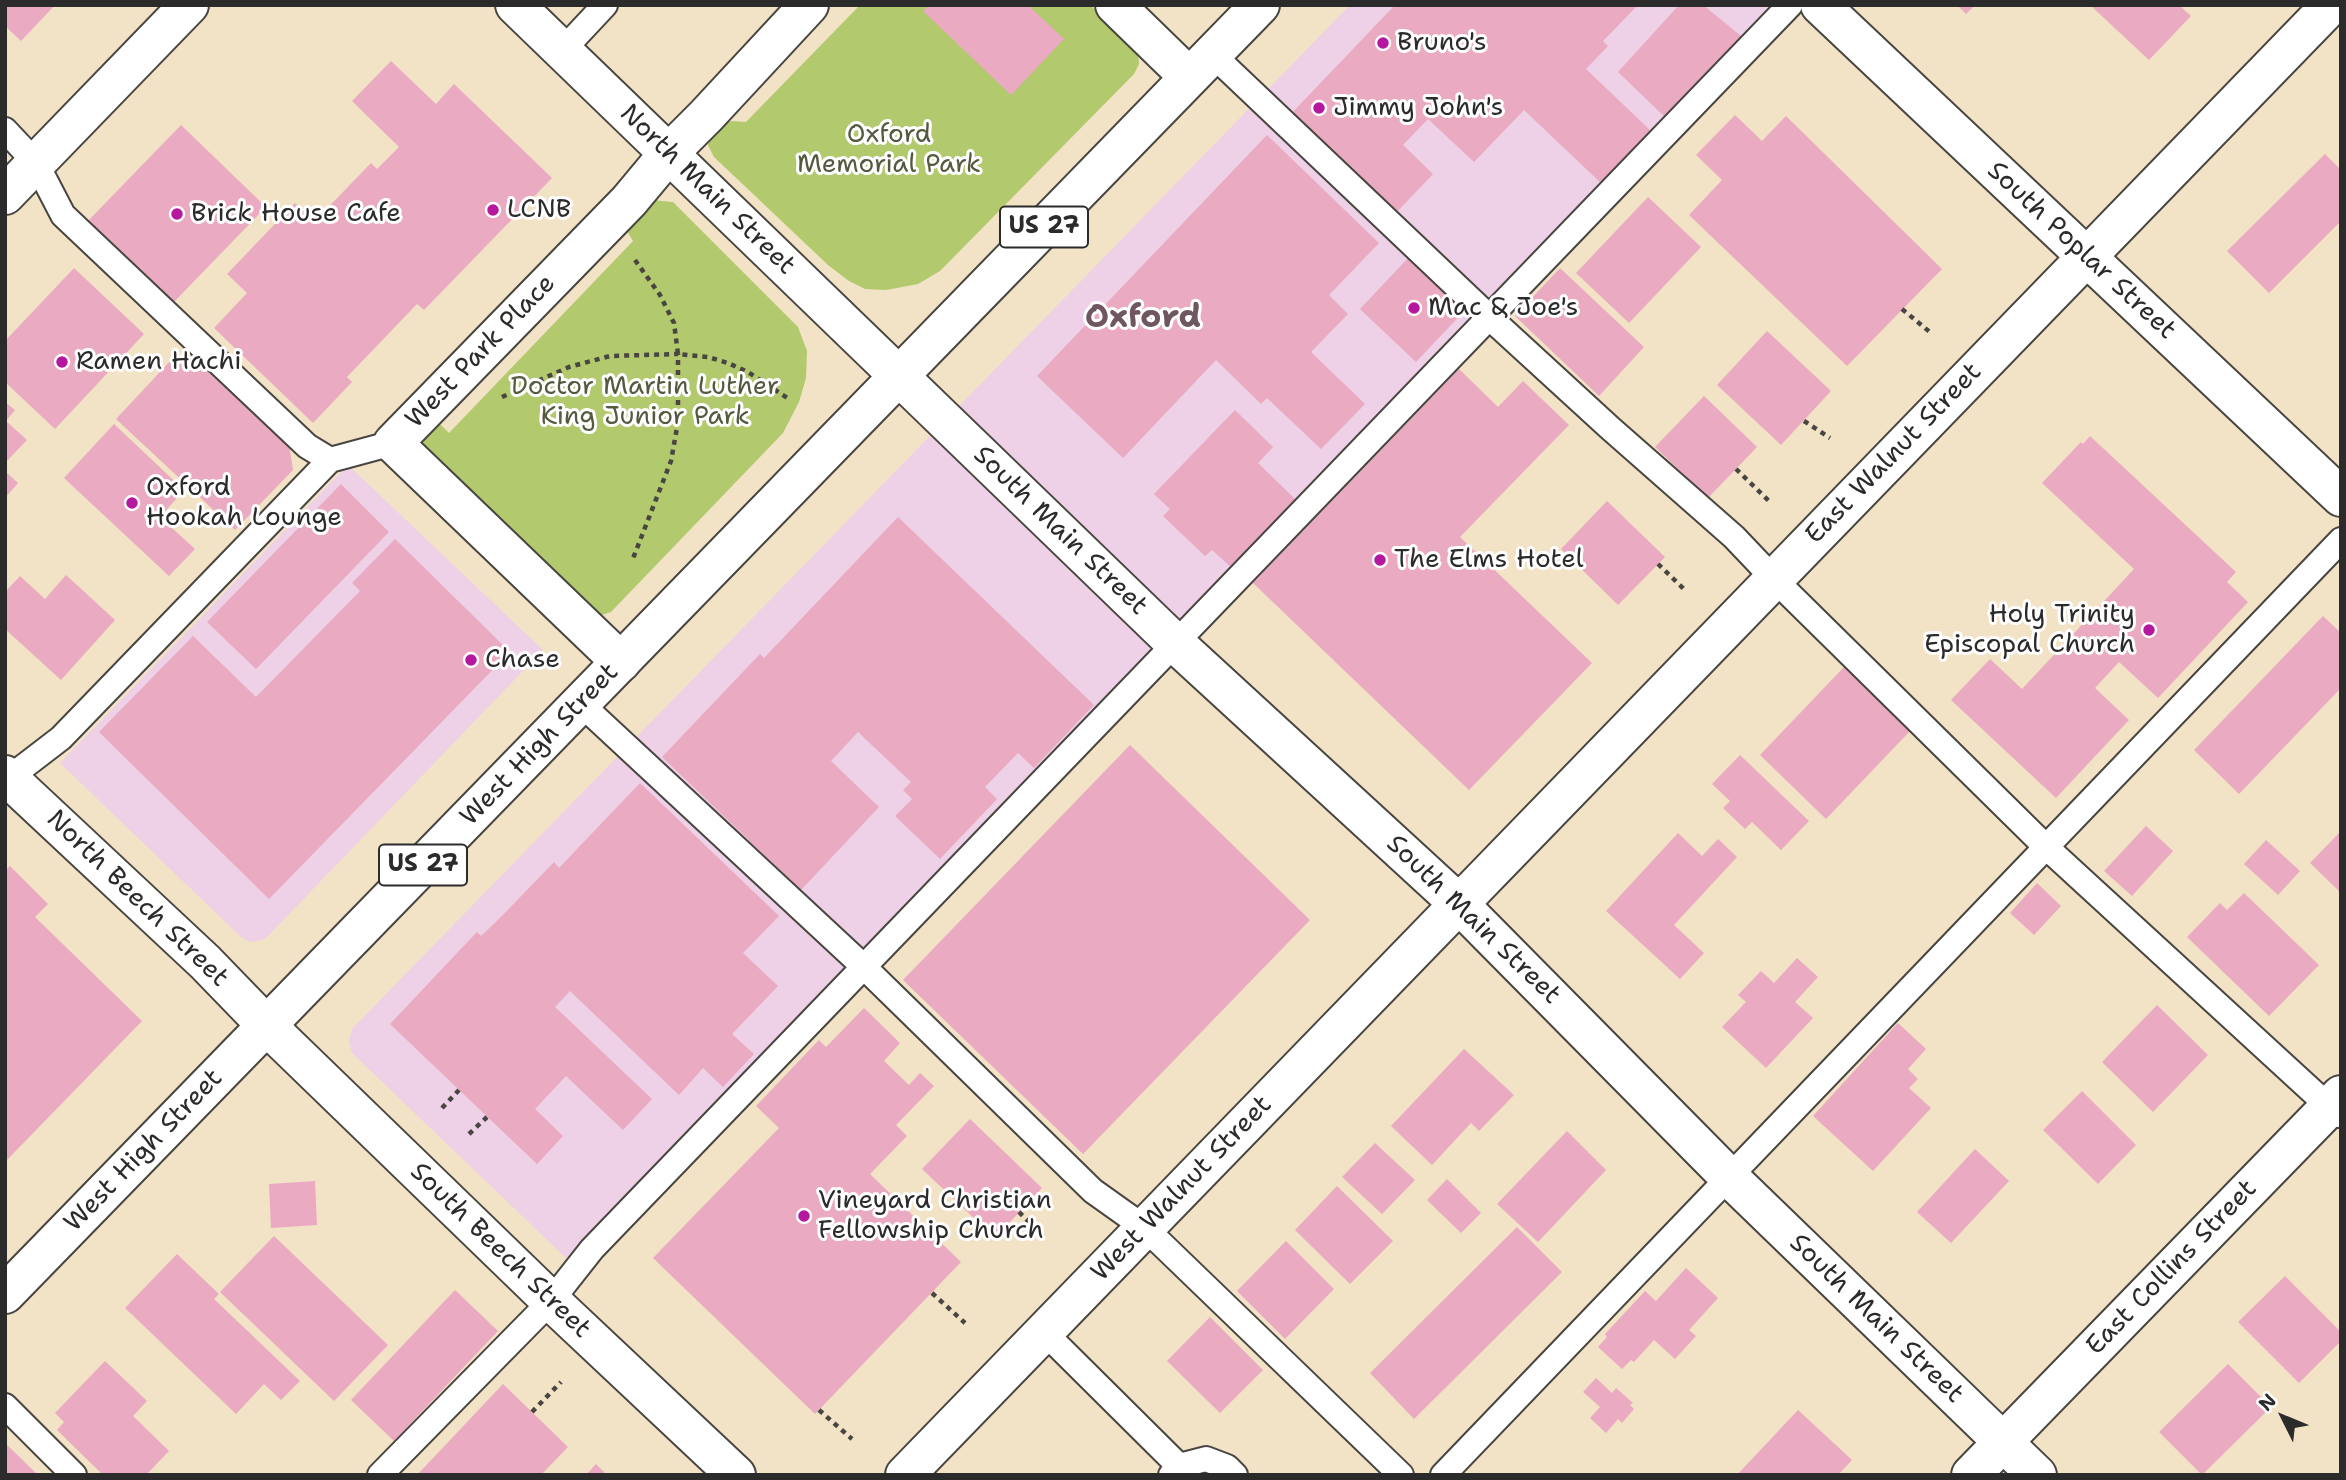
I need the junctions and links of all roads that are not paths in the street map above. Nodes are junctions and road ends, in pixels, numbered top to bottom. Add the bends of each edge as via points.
1 (189, 5) edge
2 (515, 5) edge
3 (606, 5) edge
4 (809, 5) edge
5 (1115, 5) edge
6 (1259, 5) edge
7 (1790, 5) edge
8 (1820, 5) edge
9 (2331, 5) edge
10 (562, 51) junction
11 (1200, 66) junction
12 (5, 130) edge
13 (669, 153) junction
14 (36, 163) junction
15 (5, 195) edge
16 (2086, 256) junction
17 (1490, 318) junction
18 (899, 376) junction
19 (393, 443) junction
20 (330, 460) junction
21 (2341, 497) edge
22 (2341, 540) edge
23 (1773, 578) junction
24 (1176, 643) junction
25 (621, 662) junction
26 (580, 704) junction
27 (7, 778) edge
28 (2045, 846) junction
29 (1458, 903) junction
30 (864, 967) junction
31 (267, 1026) junction
32 (2337, 1107) edge
33 (1728, 1176) junction
34 (1145, 1228) junction
35 (5, 1294) edge
36 (551, 1301) junction
37 (1044, 1332) junction
38 (5, 1406) edge
39 (2003, 1441) junction
40 (1175, 1470) edge
41 (74, 1475) edge
42 (380, 1475) edge
43 (736, 1475) edge
44 (905, 1475) edge
45 (1235, 1475) edge
46 (1401, 1475) edge
47 (1443, 1475) edge
48 (1971, 1475) edge
49 (2037, 1475) edge

1 - 14 main road
2 - 10 main road, North Main Street
3 - 10 lane
4 - 13 main road, West Park Place
5 - 11 main road
6 - 11 main road, US 27
7 - 17 lane
8 - 16 main road, South Poplar Street
9 - 16 main road, East Walnut Street
10 - 13 main road, North Main Street
11 - 17 lane
11 - 18 main road, US 27
12 - 14 lane
13 - 18 main road, North Main Street
13 - 19 main road, West Park Place via 629,201
14 - 15 main road
14 - 20 lane via 63,215 307,446
16 - 21 main road, South Poplar Street
16 - 23 main road, East Walnut Street
17 - 23 lane via 1734,537
17 - 24 lane
18 - 24 main road, South Main Street
18 - 25 main road, West High Street / US 27
19 - 20 lane
19 - 25 main road, West Park Place
20 - 27 lane via 61,738
22 - 28 lane
23 - 28 lane
23 - 29 main road, East Walnut Street
24 - 29 main road, South Main Street
24 - 30 lane
25 - 26 main road, West High Street / US 27
26 - 30 lane
26 - 31 main road, West High Street / US 27
27 - 31 main road, North Beech Street via 205,962
28 - 32 lane
28 - 33 lane
29 - 33 main road, South Main Street
29 - 34 main road, West Walnut Street
30 - 34 lane via 1093,1191
30 - 36 lane via 592,1249
31 - 35 main road, West High Street / US 27
31 - 36 main road, South Beech Street
32 - 39 main road, East Collins Street
33 - 39 main road, South Main Street
33 - 47 lane
34 - 37 main road, West Walnut Street
34 - 46 lane
36 - 42 lane
36 - 43 main road, South Beech Street
37 - 40 lane
37 - 44 main road, West Walnut Street
38 - 41 lane
39 - 48 main road, East Collins Street
39 - 49 main road, South Main Street
40 - 45 lane via 1206,1460

